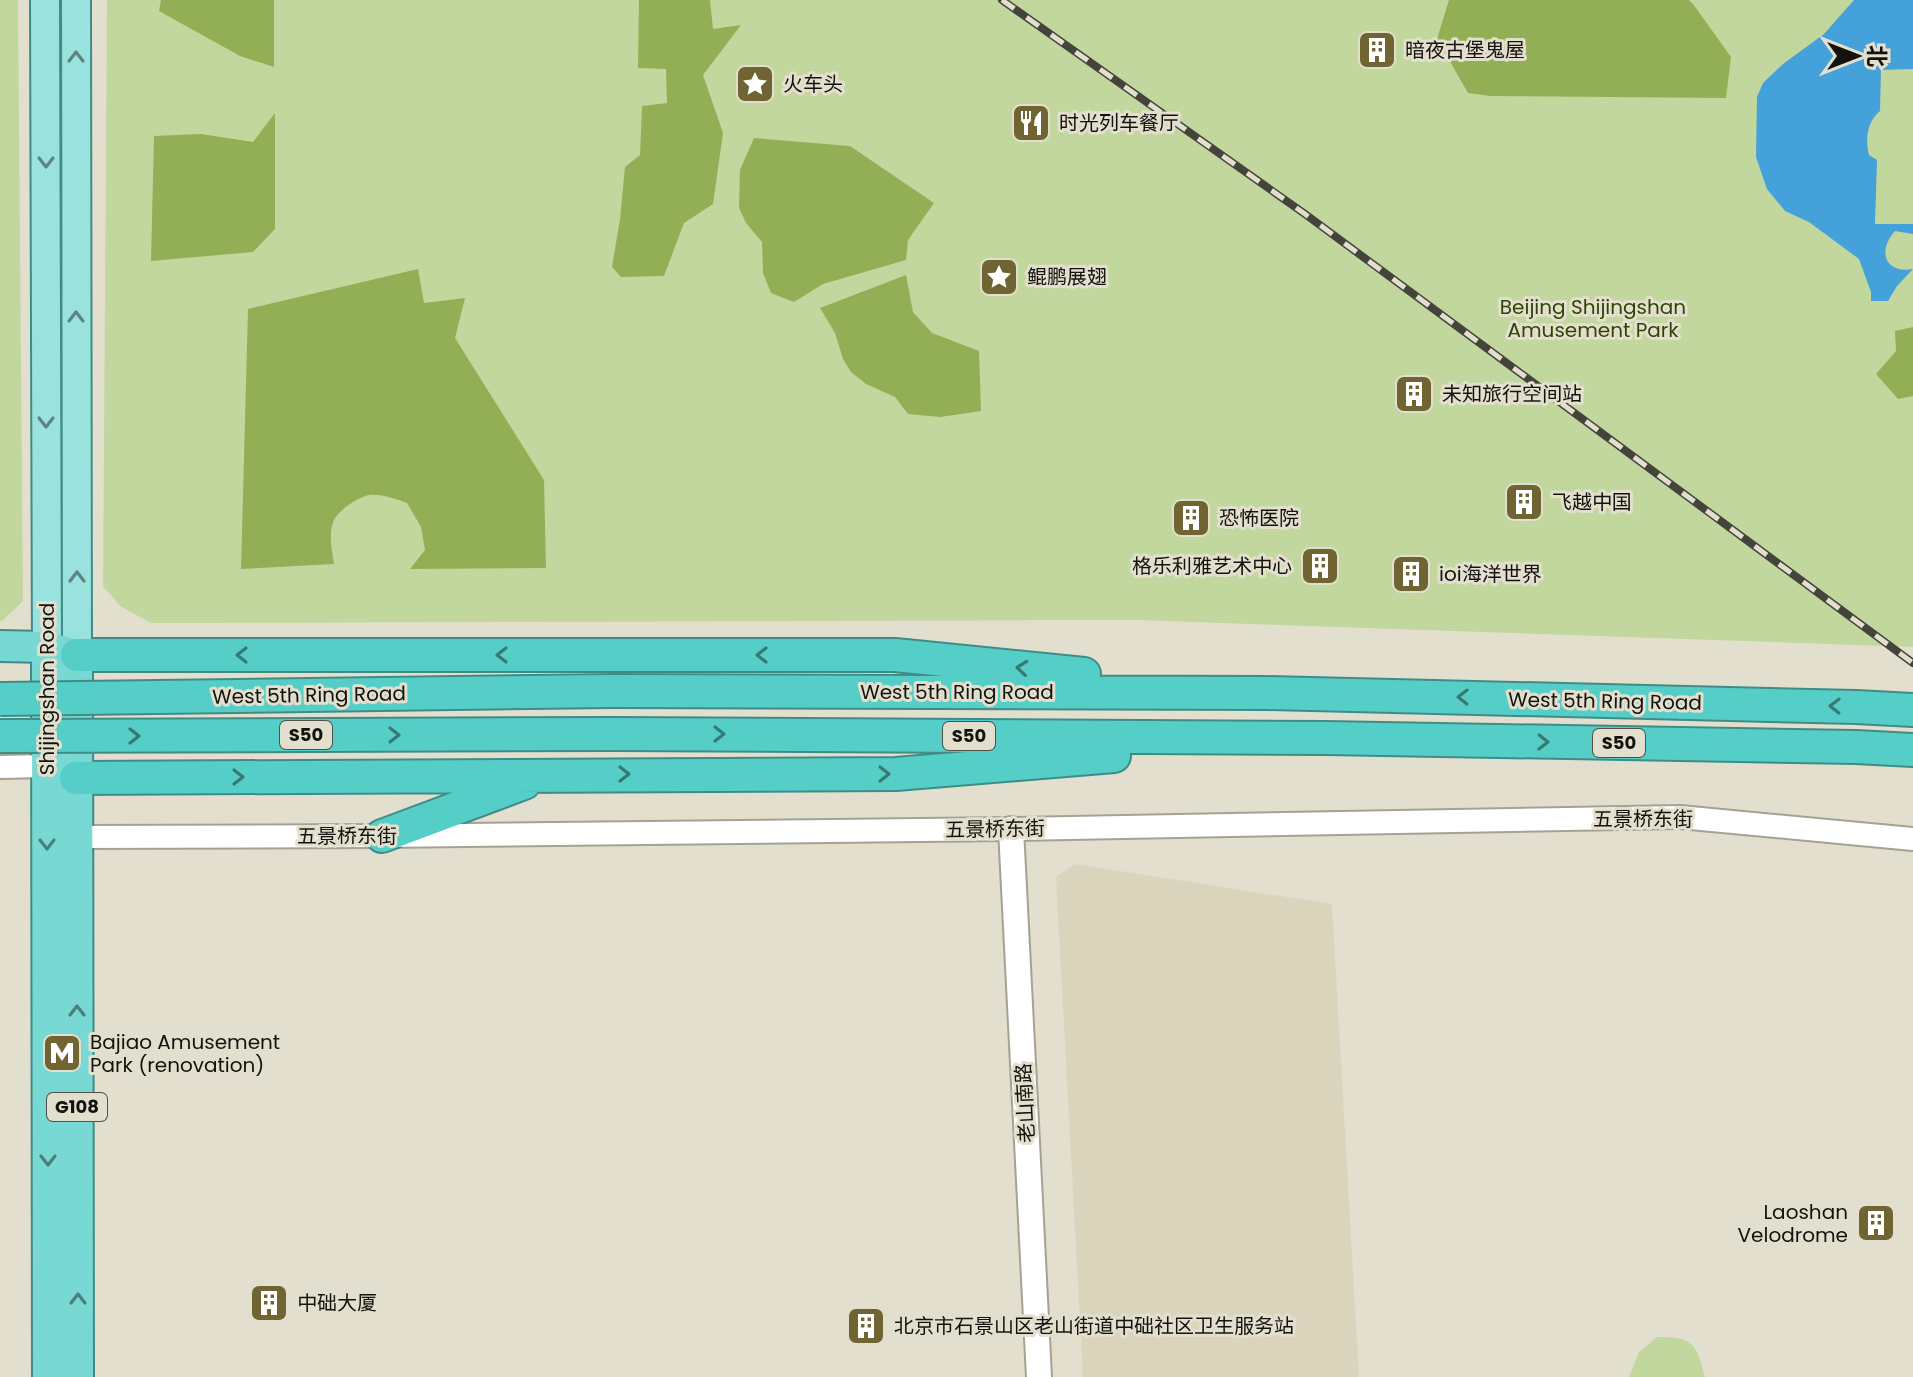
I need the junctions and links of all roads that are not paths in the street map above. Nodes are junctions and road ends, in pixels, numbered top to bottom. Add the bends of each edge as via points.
1 (45, 0) edge
2 (76, 0) edge
3 (0, 646) edge
4 (57, 654) junction
5 (0, 662) edge
6 (1266, 693) junction
7 (0, 699) edge
8 (1913, 710) edge
9 (0, 736) edge
10 (1325, 738) junction
11 (1913, 750) edge
12 (0, 767) edge
13 (62, 772) junction
14 (546, 775) junction
15 (1011, 829) junction
16 (382, 836) junction
17 (76, 837) junction
18 (1913, 839) edge
19 (48, 1377) edge
20 (78, 1377) edge
21 (1039, 1377) edge

1 -> 4 main road, Shijingshan Road
4 -> 2 main road, Shijingshan Road
3 - 4 highway
4 - 5 highway
6 -> 4 highway via 895,655
4 - 13 highway, Shijingshan Road / G108
6 - 7 highway, West 5th Ring Road / S50, bridge via 612,691
8 -> 6 highway, West 5th Ring Road / S50
9 -> 10 highway, West 5th Ring Road / S50, bridge
10 -> 11 highway, West 5th Ring Road / S50
14 -> 10 highway via 896,774
12 - 13 street
13 -> 14 highway
13 - 17 highway, Shijingshan Road / G108
13 -> 19 highway, Shijingshan Road / G108
14 - 16 highway
15 - 16 street, 五景桥东街
15 - 18 street, 五景桥东街 via 1680,817
15 - 21 main road, 老山南路
16 - 17 street, 五景桥东街
20 -> 17 highway, Shijingshan Road / G108

